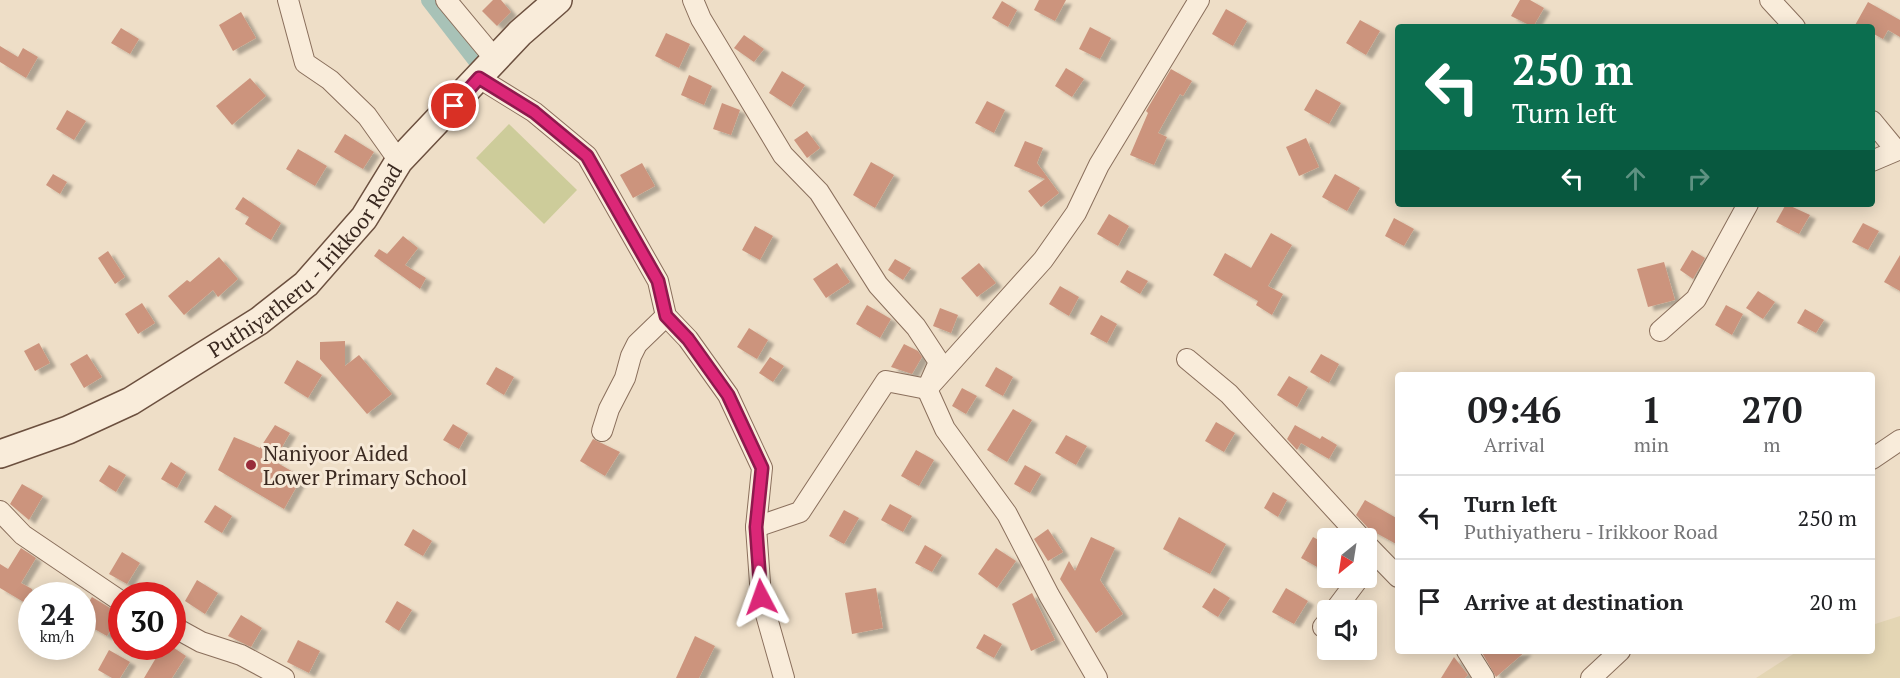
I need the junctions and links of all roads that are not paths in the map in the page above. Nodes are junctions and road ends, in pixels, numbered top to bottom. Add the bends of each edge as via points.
1 (288, 0) edge
2 (446, 0) edge
3 (558, 0) edge
4 (693, 0) edge
5 (1199, 0) edge
6 (1770, 0) edge
7 (1792, 24) edge
8 (487, 69) junction
9 (1875, 124) edge
10 (1898, 150) edge
11 (1875, 159) edge
12 (399, 161) junction
13 (1746, 207) edge
14 (666, 316) junction
15 (1660, 331) dead end
16 (1188, 359) dead end
17 (927, 389) junction
18 (602, 431) dead end
19 (1900, 440) edge
20 (0, 454) edge
21 (1875, 457) edge
22 (0, 512) edge
23 (756, 527) junction
24 (1352, 528) edge
25 (1377, 560) edge
26 (1395, 575) edge
27 (108, 593) edge
28 (186, 634) edge
29 (1469, 654) edge
30 (1617, 654) edge
31 (284, 678) edge
32 (784, 678) edge
33 (1097, 678) edge
34 (1484, 678) edge
35 (1591, 678) edge

1 - 12 street via 305,63 330,80 367,116
2 - 8 street
3 - 8 main road, Puthiyatheru - Irikkoor Road
4 - 17 street via 783,155 819,192 878,285 916,327 939,362
5 - 17 street via 1099,165 1076,213 1043,260
6 - 7 street
8 - 12 main road, Puthiyatheru - Irikkoor Road
8 - 14 street via 587,156 658,281
9 - 10 street
10 - 11 street
12 - 20 main road, Puthiyatheru - Irikkoor Road via 364,218 306,284 259,321 131,400 68,430
13 - 15 street via 1696,300
14 - 18 street via 637,344
14 - 23 street via 688,339 728,395 762,468
16 - 24 street via 1229,394
17 - 23 street via 886,381 800,512
17 - 33 street via 945,429 1007,514
19 - 21 street
22 - 27 street via 23,535
23 - 32 street via 761,597
25 - 26 street
28 - 31 street via 241,655
29 - 34 street
30 - 35 street

